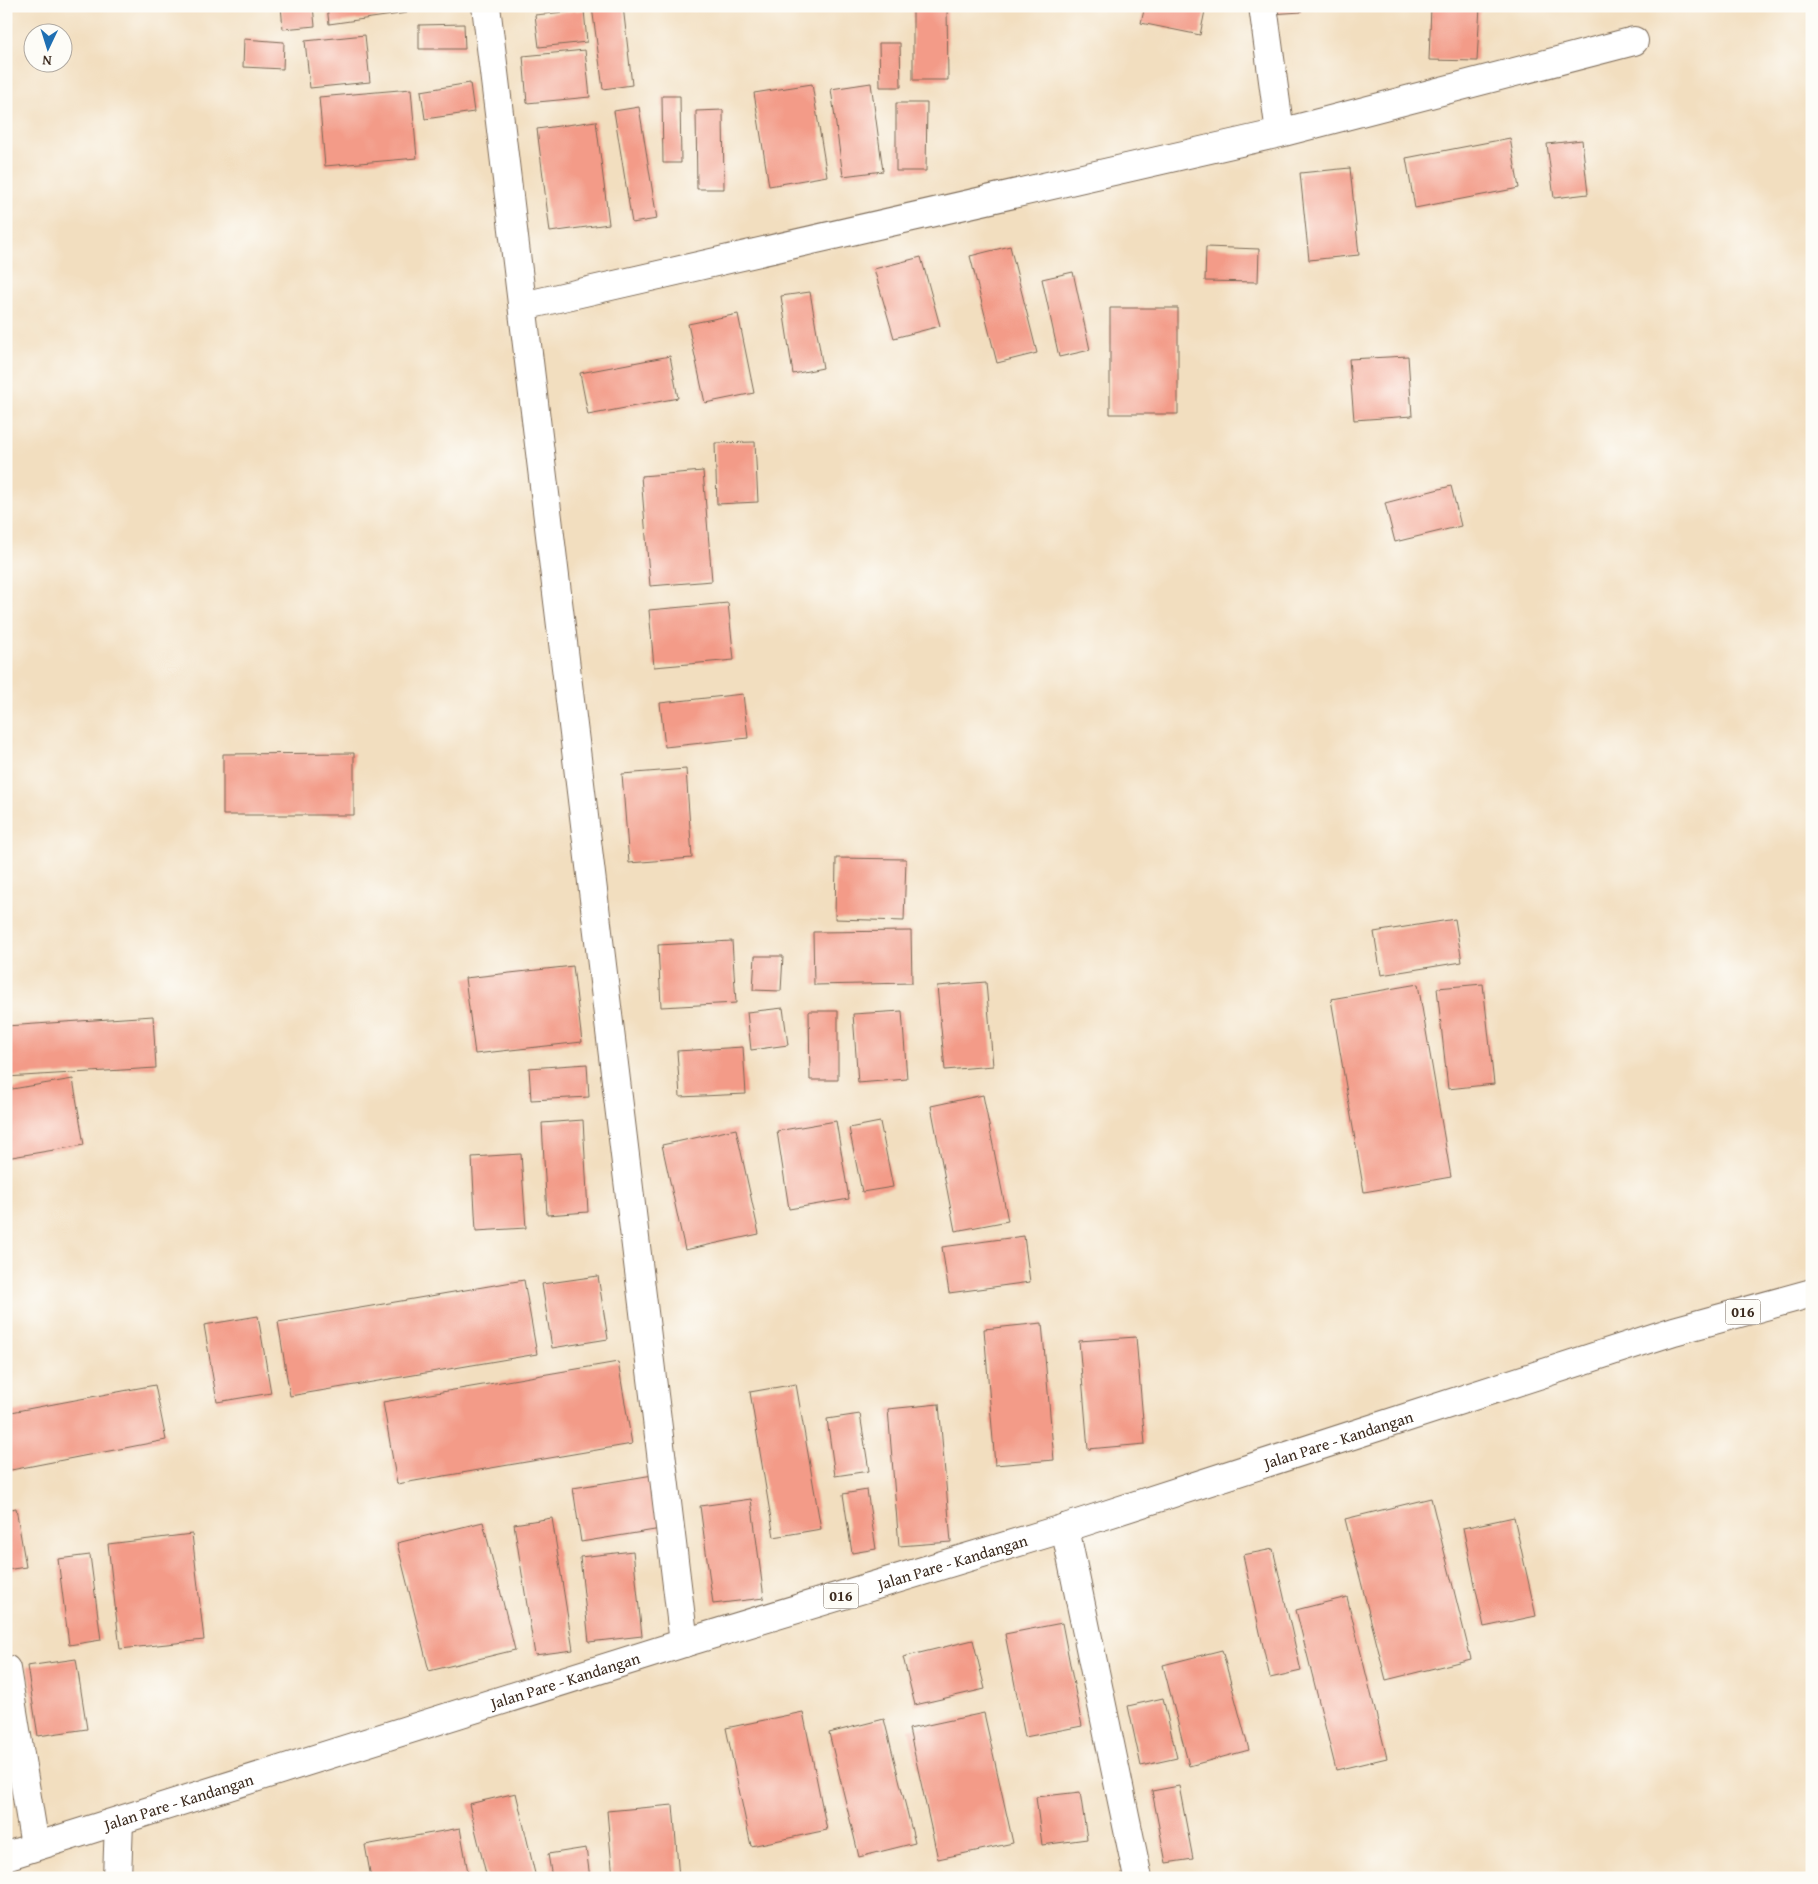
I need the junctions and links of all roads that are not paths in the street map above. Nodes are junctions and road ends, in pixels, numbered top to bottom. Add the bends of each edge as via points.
1 (486, 6) edge
2 (1263, 6) edge
3 (1634, 41) dead end
4 (1280, 133) junction
5 (523, 306) junction
6 (1812, 1293) edge
7 (1065, 1528) junction
8 (684, 1643) junction
9 (6, 1669) edge
10 (119, 1820) junction
11 (35, 1846) junction
12 (6, 1856) edge
13 (117, 1878) edge
14 (1138, 1878) edge

1 - 5 street
2 - 4 street
3 - 4 street
4 - 5 street
5 - 8 street
6 - 7 street, Jalan Pare - Kandangan / 016 via 1674,1331
7 - 8 street, Jalan Pare - Kandangan / 016
7 - 14 street
8 - 10 street, Jalan Pare - Kandangan / 016
9 - 11 street
10 - 11 street, Jalan Pare - Kandangan / 016
10 - 13 street
11 - 12 street, Jalan Pare - Kandangan / 016

